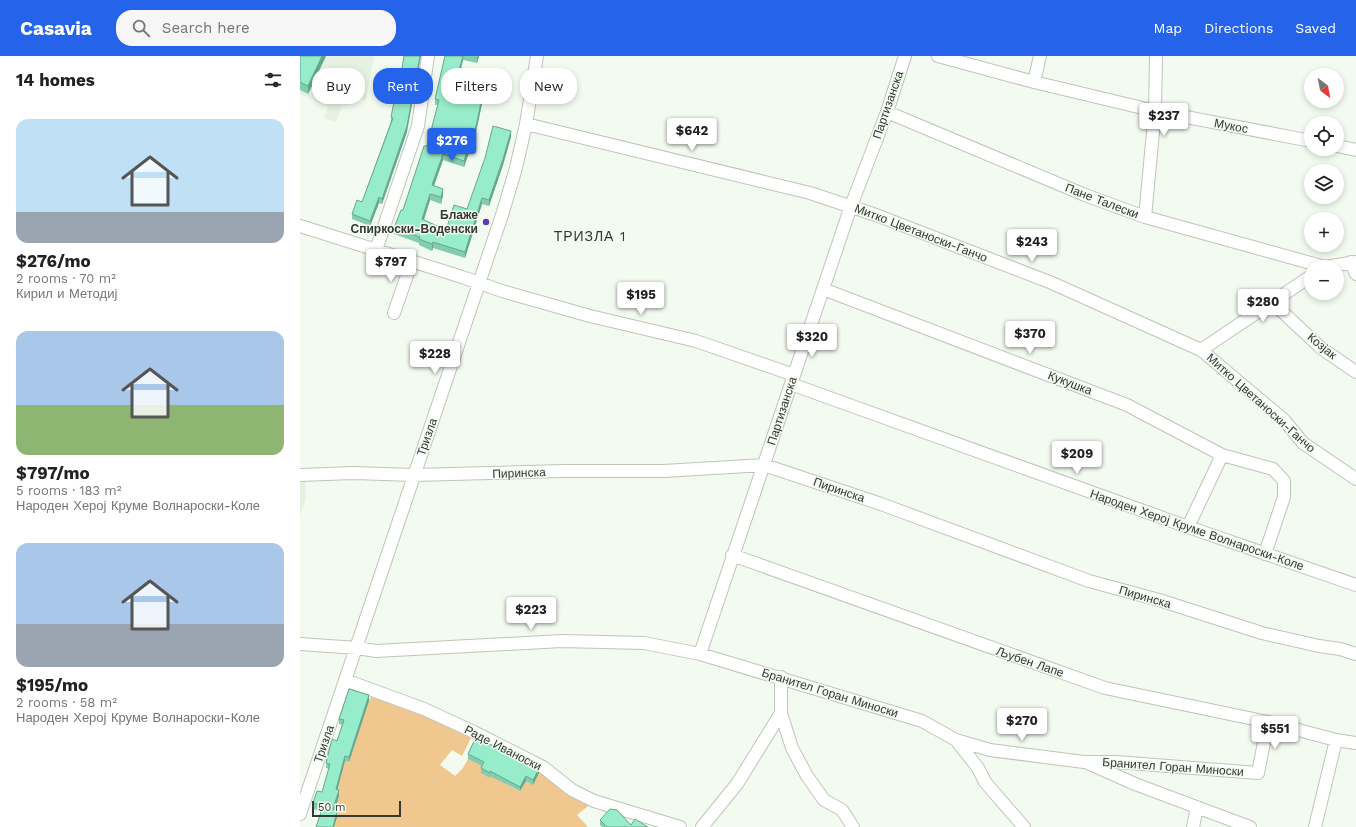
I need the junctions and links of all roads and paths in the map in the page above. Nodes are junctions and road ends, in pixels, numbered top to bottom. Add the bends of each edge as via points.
1 (428, 56) edge
2 (537, 56) edge
3 (905, 56) edge
4 (938, 56) edge
5 (1040, 56) edge
6 (1156, 56) edge
7 (1034, 82) junction
8 (1155, 111) junction
9 (887, 112) junction
10 (526, 124) junction
11 (1304, 140) edge
12 (1344, 147) edge
13 (1356, 150) edge
14 (851, 206) junction
15 (1145, 217) junction
16 (300, 226) edge
17 (376, 250) junction
18 (412, 261) junction
19 (1304, 261) edge
20 (1354, 262) edge
21 (1344, 264) edge
22 (1356, 274) edge
23 (1304, 281) edge
24 (480, 284) junction
25 (823, 289) junction
26 (1272, 302) junction
27 (394, 313) dead end
28 (1201, 350) junction
29 (1356, 372) edge
30 (792, 379) junction
31 (1222, 454) junction
32 (764, 465) junction
33 (300, 475) edge
34 (414, 475) junction
35 (1356, 479) edge
36 (1188, 528) junction
37 (1265, 554) junction
38 (732, 555) junction
39 (1356, 585) edge
40 (300, 644) edge
41 (357, 648) junction
42 (700, 654) junction
43 (1356, 654) edge
44 (781, 677) junction
45 (345, 680) junction
46 (781, 713) junction
47 (1268, 722) junction
48 (956, 740) junction
49 (1336, 740) junction
50 (1356, 743) edge
51 (1084, 762) junction
52 (1197, 807) junction
53 (300, 814) edge
54 (680, 827) edge
55 (702, 827) edge
56 (853, 827) edge
57 (1024, 827) edge
58 (1193, 827) edge
59 (1250, 827) edge
60 (1315, 827) edge

1 - 17 street via 418,126
2 - 10 street, Тризла
3 - 9 street, Партизанска
4 - 7 street, Мукос
5 - 7 street
6 - 8 street
7 - 8 street, Мукос
8 - 11 street, Мукос
8 - 15 street
9 - 14 street, Партизанска
9 - 15 street, Пане Талески via 1071,190
10 - 14 street, Митко Цветаноски-Ганчо via 802,191
10 - 24 street, Тризла via 516,168
12 - 13 street
14 - 25 street, Партизанска
14 - 28 street, Митко Цветаноски-Ганчо via 1052,283
15 - 19 street, Пане Талески
16 - 17 street, Народен Херој Круме Волнароски-Коле
17 - 18 street, Народен Херој Круме Волнароски-Коле
18 - 24 street, Народен Херој Круме Волнароски-Коле
18 - 27 street
20 - 21 street
20 - 22 street
23 - 26 street
24 - 30 street, Народен Херој Круме Волнароски-Коле via 590,316 696,341
24 - 34 street, Тризла
25 - 30 street, Партизанска
25 - 31 street, Кукушка via 1127,405
26 - 28 street
26 - 29 street, Козјак via 1321,348
28 - 35 street, Митко Цветаноски-Ганчо via 1284,420 1303,443
30 - 32 street, Партизанска
30 - 36 street, Народен Херој Круме Волнароски-Коле
31 - 36 street
31 - 37 street, Кукушка via 1273,469 1284,482 1284,497
32 - 34 street, Пиринска via 664,471
32 - 38 street, Партизанска
32 - 43 street, Пиринска via 881,504 1089,581 1262,633
33 - 34 street, Пиринска
34 - 41 street, Тризла
36 - 37 street, Народен Херој Круме Волнароски-Коле
37 - 39 street, Народен Херој Круме Волнароски-Коле
38 - 42 street, Партизанска
38 - 47 street, Љубен Лапе via 1105,688
40 - 41 street, Бранител Горан Миноски
41 - 42 street, Бранител Горан Миноски via 376,651 570,642 644,643
41 - 45 street, Тризла
42 - 44 street, Бранител Горан Миноски
44 - 46 street
44 - 48 street, Бранител Горан Миноски via 922,721
45 - 53 street, Тризла
45 - 54 street, Раде Иваноски via 424,709 474,732 543,767 572,790 594,801
46 - 55 street via 737,784
46 - 56 street via 792,748 807,776 824,800 842,810
47 - 49 street, Љубен Лапе
47 - 51 street, Бранител Горан Миноски via 1258,773 1116,762
48 - 51 street, Бранител Горан Миноски via 990,750
48 - 57 street, Бранител Горан Миноски via 978,768 985,782
49 - 50 street, Љубен Лапе
49 - 60 street
51 - 52 street, Бранител Горан Миноски
52 - 58 street
52 - 59 street, Бранител Горан Миноски

